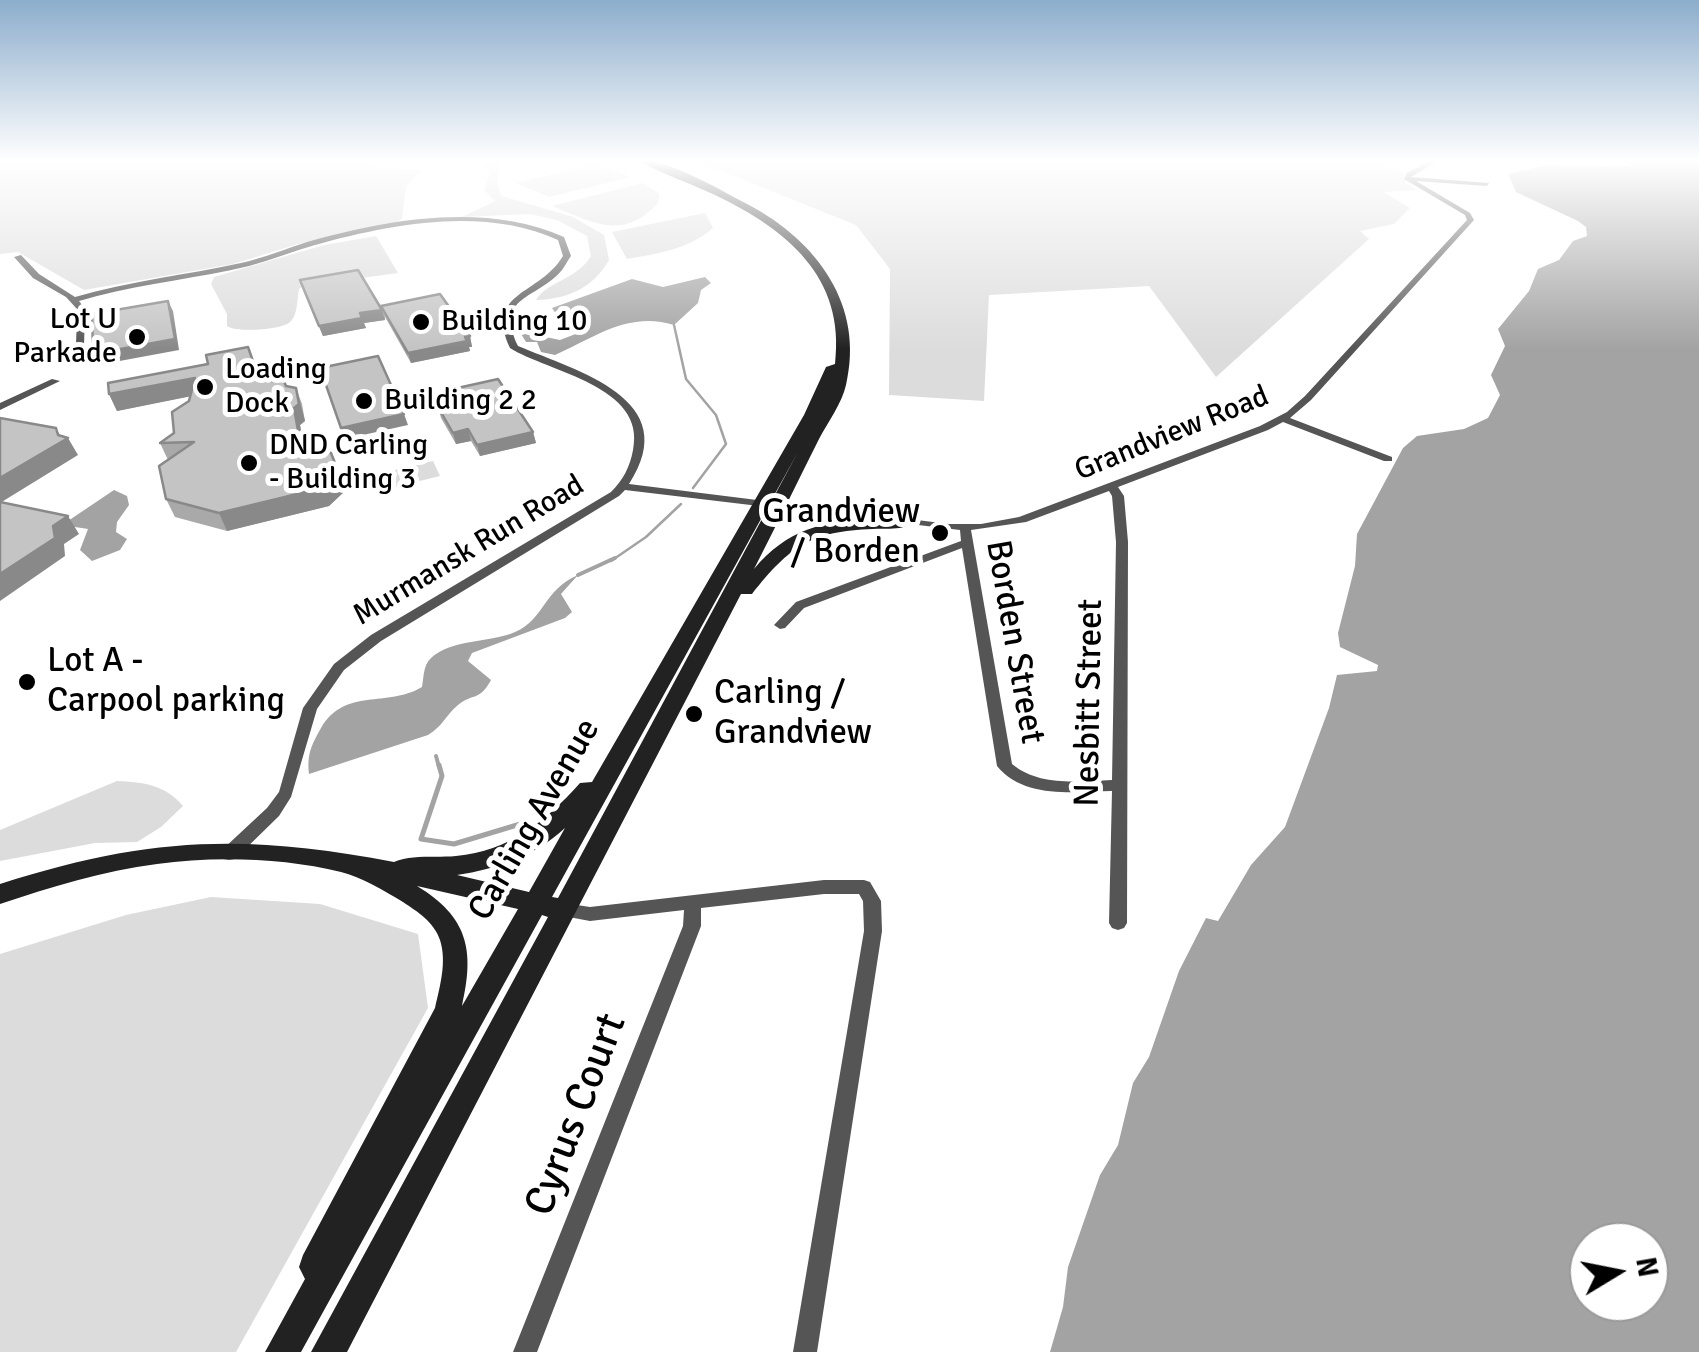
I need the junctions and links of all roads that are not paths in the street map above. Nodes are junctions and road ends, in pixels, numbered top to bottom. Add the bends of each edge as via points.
1 (426, 223) edge
2 (510, 223) edge
3 (774, 223) edge
4 (1467, 223) edge
5 (18, 257) dead end
6 (74, 300) junction
7 (68, 362) dead end
8 (54, 381) dead end
9 (0, 407) edge
10 (1282, 418) junction
11 (1388, 458) dead end
12 (1112, 486) junction
13 (623, 487) junction
14 (769, 506) junction
15 (904, 523) junction
16 (964, 528) junction
17 (966, 544) junction
18 (780, 625) dead end
19 (703, 648) junction
20 (633, 728) junction
21 (1119, 785) junction
22 (229, 854) junction
23 (356, 867) junction
24 (0, 894) edge
25 (534, 903) junction
26 (693, 904) junction
27 (0, 909) edge
28 (564, 910) junction
29 (1118, 922) dead end
30 (272, 1352) edge
31 (282, 1352) edge
32 (328, 1352) edge
33 (525, 1352) edge
34 (805, 1352) edge

1 - 6 street, Murmansk Run Road
2 - 13 street, Murmansk Run Road via 561,240 566,260 517,300 503,324 514,348 612,392 634,413 642,444
3 - 14 main road, Carling Avenue via 822,272 841,321 844,359 839,387
4 - 10 street, Grandview Road via 1348,357
5 - 6 street
6 - 7 street via 81,309 80,346
8 - 9 street
10 - 11 street
10 - 12 street, Grandview Road
12 - 16 street, Grandview Road via 1022,520
12 - 21 street, Nesbitt Street via 1122,542
13 - 14 street, Grandview Road
13 - 22 street, Murmansk Run Road via 362,648 328,678 310,708 286,792
14 - 15 street, Grandview Road
14 - 19 main road, Carling Avenue
14 - 20 main road, Carling Avenue
15 - 16 street, Grandview Road
15 - 19 main road via 830,527 792,540 773,554
16 - 17 street, Borden Street
17 - 18 street via 800,605
17 - 21 street, Borden Street via 1004,766 1016,779 1039,784
19 - 28 main road, Carling Avenue
20 - 23 main road via 573,808 516,852 462,866
20 - 25 main road, Carling Avenue
21 - 29 street, Nesbitt Street
22 - 23 main road
22 - 24 main road via 128,859
22 - 27 main road via 112,874
23 - 25 main road
23 - 30 main road via 442,915 455,941 457,976 448,1010
25 - 28 main road
25 - 31 main road, Carling Avenue
26 - 28 street via 590,914
26 - 33 street, Cyrus Court via 692,926
26 - 34 street via 824,887 864,887 872,901 873,931
28 - 32 main road, Carling Avenue

